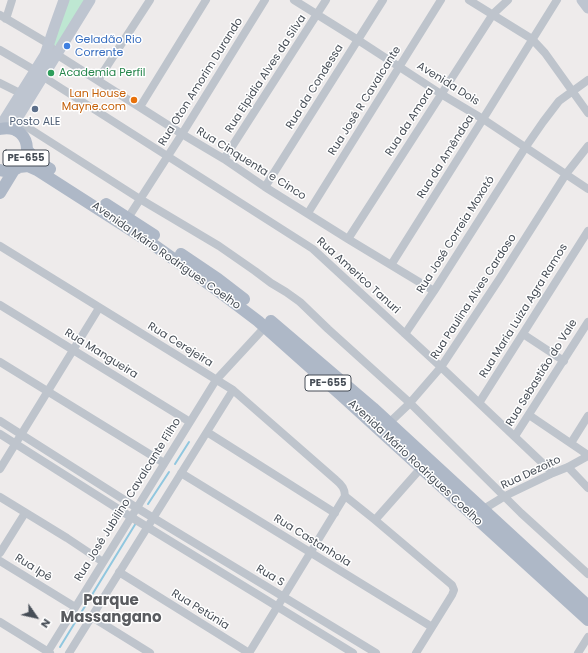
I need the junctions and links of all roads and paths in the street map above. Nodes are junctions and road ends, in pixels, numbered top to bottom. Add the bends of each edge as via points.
1 (12, 0) edge
2 (64, 0) edge
3 (90, 0) edge
4 (150, 0) edge
5 (206, 0) edge
6 (265, 0) edge
7 (294, 0) edge
8 (326, 0) edge
9 (383, 0) edge
10 (441, 0) edge
11 (469, 0) edge
12 (508, 0) edge
13 (557, 0) edge
14 (582, 0) edge
15 (588, 8) edge
16 (317, 14) junction
17 (493, 14) junction
18 (3, 17) edge
19 (358, 40) junction
20 (532, 40) junction
21 (49, 44) junction
22 (0, 50) edge
23 (56, 54) junction
24 (400, 67) junction
25 (39, 74) junction
26 (98, 80) junction
27 (588, 80) edge
28 (0, 83) edge
29 (572, 91) junction
30 (442, 94) junction
31 (25, 95) junction
32 (140, 107) junction
33 (588, 113) edge
34 (484, 119) junction
35 (16, 125) junction
36 (0, 128) edge
37 (182, 134) junction
38 (588, 146) edge
39 (525, 148) junction
40 (28, 151) junction
41 (167, 156) junction
42 (224, 159) junction
43 (16, 168) junction
44 (0, 170) edge
45 (566, 174) junction
46 (265, 187) junction
47 (588, 189) edge
48 (0, 193) edge
49 (140, 199) junction
50 (308, 213) junction
51 (128, 218) junction
52 (588, 231) edge
53 (348, 239) junction
54 (0, 246) edge
55 (391, 265) junction
56 (434, 291) junction
57 (0, 304) edge
58 (99, 308) junction
59 (588, 322) edge
60 (265, 327) junction
61 (405, 334) junction
62 (523, 334) junction
63 (74, 350) junction
64 (564, 361) junction
65 (0, 362) edge
66 (441, 367) junction
67 (216, 380) junction
68 (232, 390) junction
69 (48, 391) junction
70 (410, 403) junction
71 (479, 403) junction
72 (529, 415) junction
73 (588, 416) edge
74 (0, 421) edge
75 (190, 422) junction
76 (390, 423) junction
77 (207, 432) junction
78 (0, 434) edge
79 (21, 434) junction
80 (515, 436) junction
81 (571, 443) junction
82 (16, 444) junction
83 (588, 456) edge
84 (164, 463) junction
85 (568, 467) junction
86 (421, 468) junction
87 (0, 469) edge
88 (181, 473) junction
89 (553, 473) junction
90 (588, 488) edge
91 (345, 496) junction
92 (505, 496) junction
93 (0, 497) edge
94 (137, 508) junction
95 (484, 510) junction
96 (25, 513) junction
97 (335, 513) junction
98 (131, 517) junction
99 (153, 518) junction
100 (375, 520) junction
101 (147, 527) junction
102 (311, 552) junction
103 (0, 553) edge
104 (0, 561) edge
105 (103, 562) junction
106 (119, 572) junction
107 (588, 574) edge
108 (284, 597) junction
109 (588, 606) edge
110 (75, 607) junction
111 (278, 607) junction
112 (92, 616) junction
113 (588, 620) edge
114 (0, 622) edge
115 (432, 627) junction
116 (588, 637) edge
117 (48, 653) edge
118 (69, 653) edge
119 (150, 653) edge
120 (249, 653) edge
121 (353, 653) edge
122 (376, 653) edge
123 (416, 653) edge
124 (578, 653) edge

1 - 18 street
2 - 21 street
3 - 23 street
4 - 26 street
5 - 32 street
6 - 37 street, Rua Oton Amorim Durando
7 - 16 street, Avenida Dois
8 - 16 street, Rua Elpidia Alves da Silva
9 - 19 street, Rua da Condessa
10 - 24 street, Rua José R Cavalcante
11 - 17 street
12 - 17 street, Rua da Amora
13 - 20 street, Rua da Amêndoa
14 - 15 street
16 - 19 street, Avenida Dois
16 - 42 street, Rua Elpidia Alves da Silva
17 - 20 street
17 - 30 street, Rua da Amora
18 - 21 street
19 - 24 street, Avenida Dois
19 - 46 street, Rua da Condessa
20 - 29 street via 545,53
20 - 34 street, Rua da Amêndoa
21 - 23 street
21 - 25 street
22 - 25 street, Rua Americo Tanuri
23 - 25 street
23 - 26 street, Rua Cinquenta e Cinco
24 - 30 street, Avenida Dois
24 - 50 street, Rua José R Cavalcante
25 - 31 street
25 - 41 street, Rua Americo Tanuri
26 - 32 street, Rua Cinquenta e Cinco
27 - 29 street, Rua José Correia Moxotó
28 - 31 street
29 - 33 street
29 - 39 street, Rua José Correia Moxotó via 548,114
30 - 34 street, Avenida Dois
30 - 53 street, Rua da Amora
31 - 35 street
31 - 36 street
32 - 37 street, Rua Cinquenta e Cinco
34 - 39 street, Avenida Dois
34 - 55 street, Rua da Amêndoa
35 - 36 main road
35 - 40 main road, PE-655 via 25,139
35 - 49 street
37 - 41 street, Rua Oton Amorim Durando
37 - 42 street, Rua Cinquenta e Cinco
38 - 45 street, Rua Paulina Alves Cardoso
39 - 45 street, Avenida Dois
39 - 56 street, Rua José Correia Moxotó
40 - 43 main road, PE-655 via 24,162
40 - 51 main road, Avenida Mário Rodrigues Coelho / PE-655 via 38,162
41 - 49 street, Rua Oton Amorim Durando
41 - 61 street, Rua Americo Tanuri via 313,249
42 - 46 street, Rua Cinquenta e Cinco
43 - 44 main road, PE-655
43 - 48 main road
43 - 60 main road, Avenida Mário Rodrigues Coelho / PE-655 via 28,166 37,170 96,207 152,243
45 - 47 street, Avenida Dois
45 - 66 street, Rua Paulina Alves Cardoso
46 - 50 street, Rua Cinquenta e Cinco
49 - 51 street, Rua Oton Amorim Durando
49 - 70 street via 220,246 300,302
50 - 53 street, Rua Cinquenta e Cinco
51 - 76 main road, Avenida Mário Rodrigues Coelho / PE-655 via 243,298
52 - 62 street, Rua Maria Luiza Agra Ramos
53 - 55 street, Rua Cinquenta e Cinco
54 - 58 street, Rua Cerejeira
55 - 56 street, Rua Cinquenta e Cinco
56 - 61 street, Rua José Correia Moxotó
57 - 63 street, Rua Mangueira
58 - 63 street
58 - 67 street, Rua Cerejeira
59 - 64 street, Rua Sebastião do Vale
60 - 67 street, Rua José Jubilino Cavalcante Filho
60 - 86 main road, Avenida Mário Rodrigues Coelho / PE-655
61 - 66 street, Rua Americo Tanuri
62 - 64 street
62 - 71 street, Rua Maria Luiza Agra Ramos
63 - 69 street
63 - 75 street, Rua Mangueira
64 - 72 street, Rua Sebastião do Vale
65 - 69 street
66 - 70 street, Rua Paulina Alves Cardoso
66 - 71 street, Rua Americo Tanuri
67 - 68 street, Rua Cerejeira
67 - 75 street, Rua José Jubilino Cavalcante Filho
68 - 77 street
68 - 91 street, Rua Cerejeira via 336,480 344,489
69 - 79 street
69 - 84 street
70 - 76 street, Rua Paulina Alves Cardoso
70 - 92 street
71 - 80 street, Rua Americo Tanuri
72 - 80 street, Rua Sebastião do Vale
72 - 81 street
73 - 81 street
74 - 79 street, Rua S
75 - 84 street, Rua José Jubilino Cavalcante Filho
76 - 95 main road, Avenida Mário Rodrigues Coelho / PE-655
77 - 88 street
77 - 97 street
78 - 82 street, Rua S
79 - 82 street
79 - 94 street, Rua S
80 - 89 street, Rua Americo Tanuri
81 - 83 street
82 - 87 street
82 - 98 street, Rua S
83 - 85 street, Rua Dezoito
84 - 94 street, Rua José Jubilino Cavalcante Filho
85 - 89 street, Rua Dezoito
85 - 90 street
86 - 100 street
86 - 113 main road, Avenida Mário Rodrigues Coelho / PE-655
88 - 99 street
88 - 102 street, Rua Castanhola
89 - 92 street, Rua Dezoito
91 - 97 street
91 - 100 street
92 - 95 street, Rua Dezoito
92 - 107 street
93 - 96 street
94 - 98 street, Rua José Jubilino Cavalcante Filho
94 - 99 street, Rua S
95 - 109 main road, Avenida Mário Rodrigues Coelho / PE-655
96 - 103 street
96 - 105 street
97 - 102 street
98 - 101 street, Rua S
98 - 105 street, Rua José Jubilino Cavalcante Filho
99 - 101 street
99 - 108 street, Rua S
100 - 115 street via 452,585 452,595
101 - 106 street
101 - 111 street, Rua S
102 - 108 street
102 - 115 street, Rua Castanhola
104 - 110 street, Rua Ipê
105 - 110 street, Rua José Jubilino Cavalcante Filho
106 - 112 street
106 - 120 street, Rua Petúnia
108 - 111 street
108 - 122 street, Rua S
110 - 117 street, Rua José Jubilino Cavalcante Filho
111 - 120 street
111 - 121 street, Rua S
112 - 118 street
112 - 119 street
114 - 117 street
115 - 123 street
116 - 124 street

